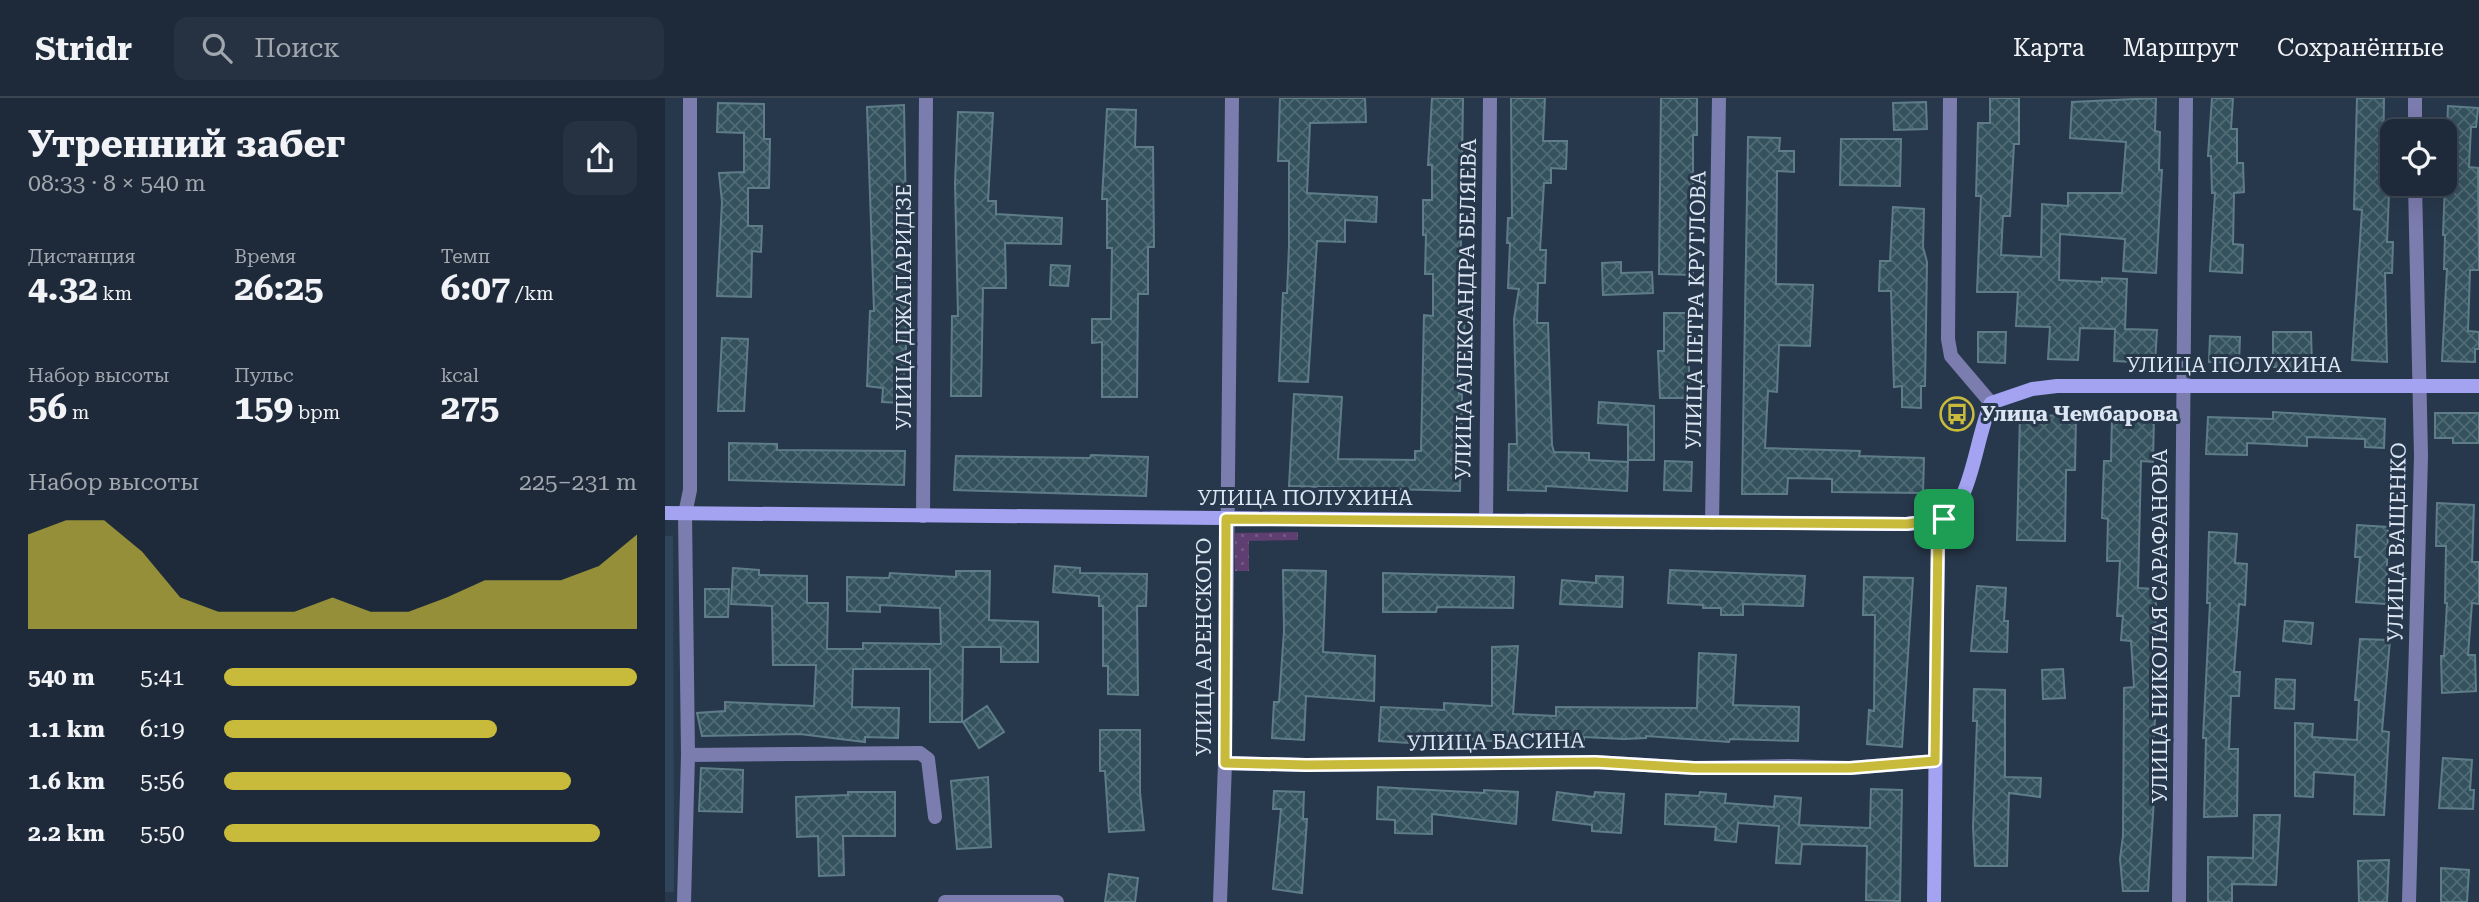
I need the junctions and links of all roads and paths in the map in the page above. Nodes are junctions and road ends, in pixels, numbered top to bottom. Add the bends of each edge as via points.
1 (690, 98) edge
2 (926, 98) edge
3 (1232, 98) edge
4 (1490, 98) edge
5 (1719, 98) edge
6 (1950, 98) edge
7 (2186, 98) edge
8 (2415, 98) edge
9 (2415, 119) edge
10 (2415, 196) edge
11 (2183, 386) junction
12 (2419, 386) junction
13 (2479, 386) edge
14 (1991, 403) junction
15 (665, 513) edge
16 (685, 514) junction
17 (923, 516) junction
18 (1226, 519) junction
19 (1944, 519) junction
20 (1486, 521) junction
21 (1712, 523) junction
22 (688, 755) junction
23 (1935, 761) junction
24 (1225, 763) junction
25 (935, 817) dead end
26 (684, 902) edge
27 (945, 902) edge
28 (1057, 902) edge
29 (1220, 902) edge
30 (1934, 902) edge
31 (2179, 902) edge
32 (2409, 902) edge

1 - 16 street via 690,490
2 - 17 street, УЛИЦА ДЖАПАРИДЗЕ
3 - 18 street, УЛИЦА АРЕНСКОГО
4 - 20 street, УЛИЦА АЛЕКСАНДРА БЕЛЯЕВА
5 - 21 street, УЛИЦА ПЕТРА КРУГЛОВА
6 - 14 street via 1948,339 1951,356
7 - 11 street, УЛИЦА НИКОЛАЯ САРАФАНОВА
8 - 9 street
10 - 12 street, УЛИЦА ВАЩЕНКО
11 - 12 main road, УЛИЦА ПОЛУХИНА
11 - 14 main road, УЛИЦА ПОЛУХИНА via 2057,386
11 - 31 street, УЛИЦА НИКОЛАЯ САРАФАНОВА
12 - 13 main road, УЛИЦА ПОЛУХИНА
12 - 32 street, УЛИЦА ВАЩЕНКО
14 - 19 main road via 1961,500
15 - 16 main road, УЛИЦА ПОЛУХИНА
16 - 17 main road, УЛИЦА ПОЛУХИНА
16 - 22 street
17 - 18 main road, УЛИЦА ПОЛУХИНА
18 - 20 main road, УЛИЦА ПОЛУХИНА
18 - 24 street, УЛИЦА АРЕНСКОГО
19 - 21 main road, УЛИЦА ПОЛУХИНА via 1907,524
19 - 23 main road via 1938,534
20 - 21 main road, УЛИЦА ПОЛУХИНА
22 - 25 street via 920,753 931,771
22 - 26 street
23 - 24 street, УЛИЦА БАСИНА via 1850,768 1694,768 1595,762
23 - 30 main road
24 - 29 street, УЛИЦА АРЕНСКОГО
27 - 28 street

